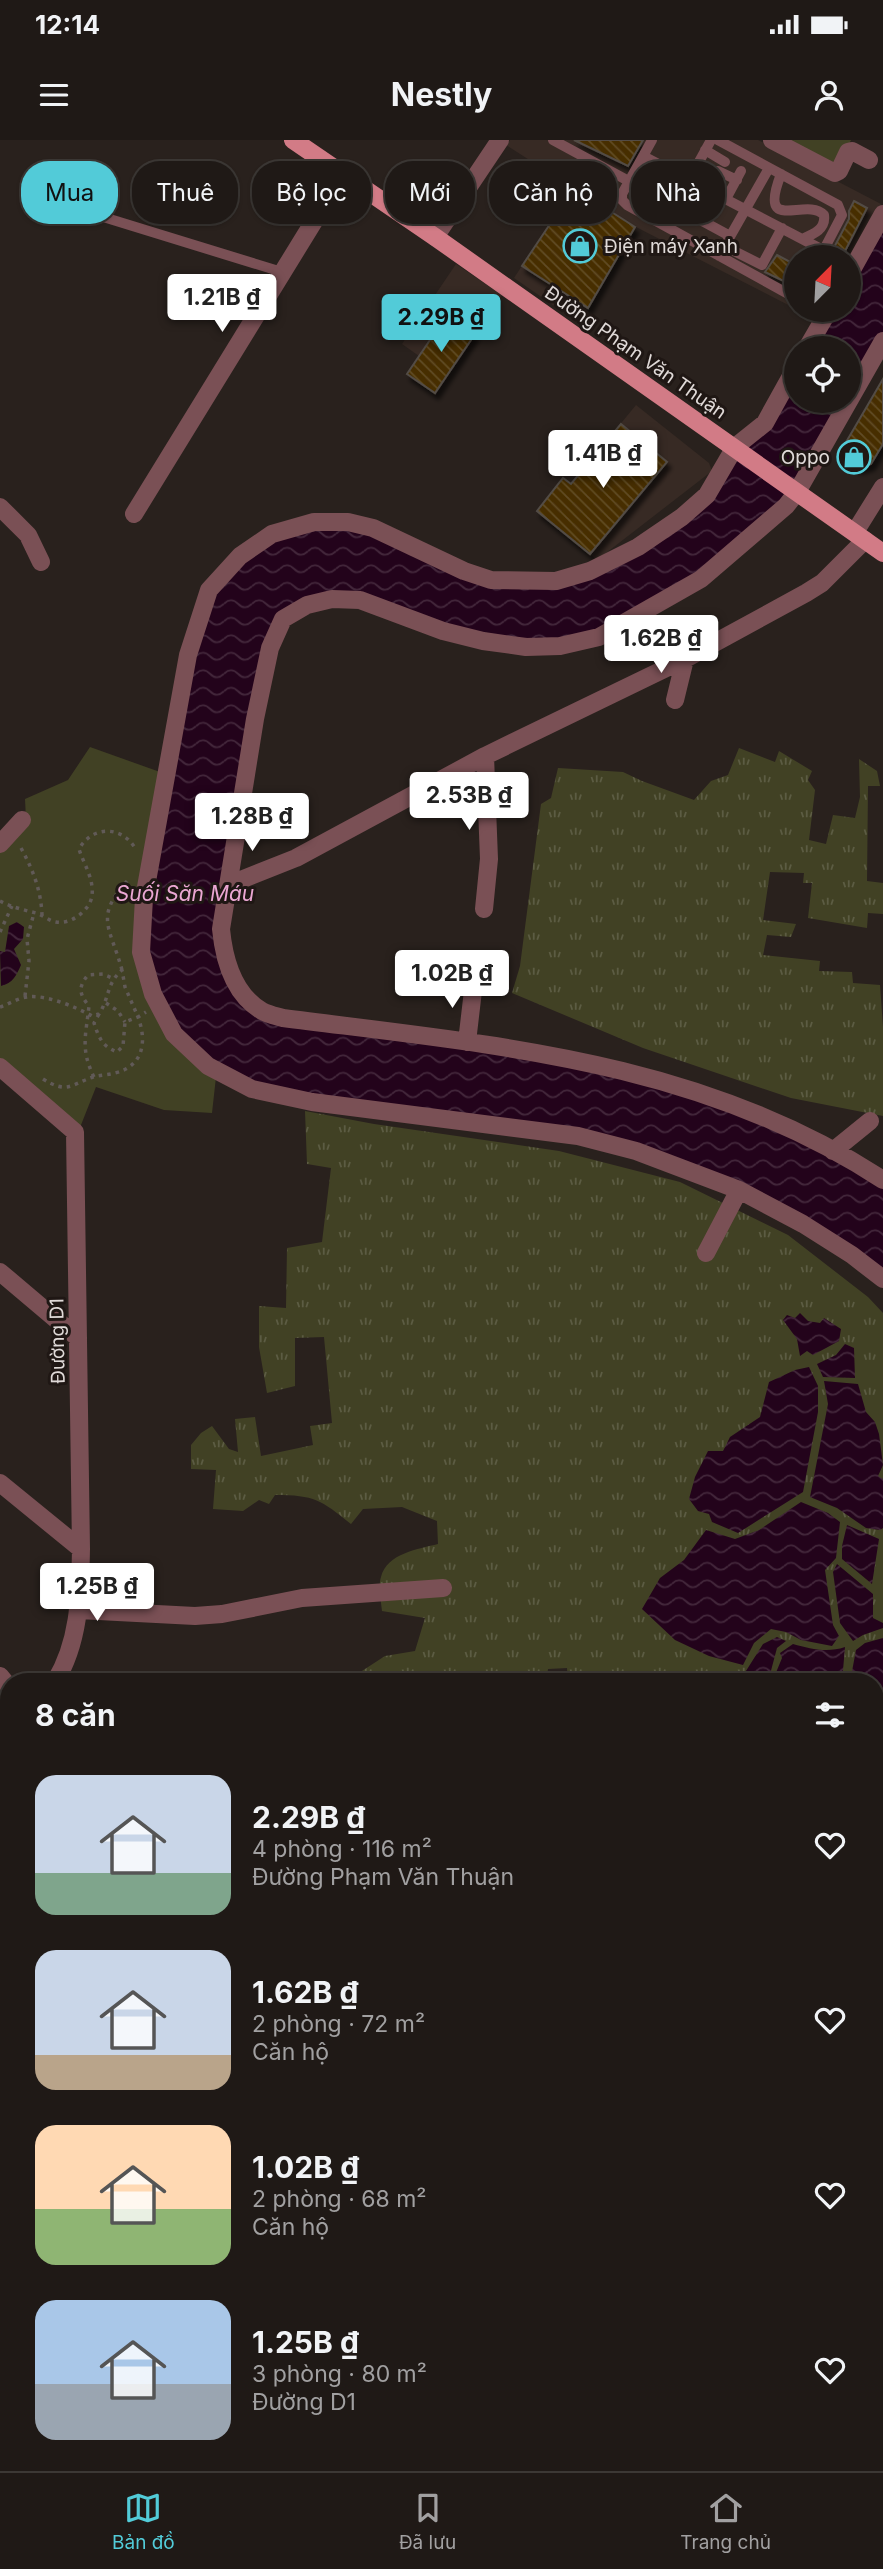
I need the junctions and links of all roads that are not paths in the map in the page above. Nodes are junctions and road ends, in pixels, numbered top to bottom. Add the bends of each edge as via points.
1 (293, 140) edge
2 (500, 140) edge
3 (553, 140) edge
4 (652, 140) edge
5 (718, 140) edge
6 (772, 140) edge
7 (708, 145) edge
8 (313, 146) edge
9 (643, 156) junction
10 (869, 160) dead end
11 (329, 161) edge
12 (653, 161) edge
13 (699, 161) edge
14 (769, 168) junction
15 (781, 174) junction
16 (628, 181) junction
17 (631, 183) edge
18 (371, 193) edge
19 (726, 200) joint
20 (746, 209) junction
21 (883, 214) edge
22 (118, 222) edge
23 (312, 224) edge
24 (701, 224) edge
25 (782, 228) junction
26 (435, 237) junction
27 (802, 239) junction
28 (810, 245) edge
29 (827, 245) edge
30 (724, 246) junction
31 (861, 253) edge
32 (282, 272) junction
33 (784, 290) edge
34 (883, 341) edge
35 (784, 389) edge
36 (735, 447) junction
37 (883, 487) edge
38 (797, 492) junction
39 (0, 507) edge
40 (134, 514) dead end
41 (860, 536) junction
42 (883, 552) edge
43 (41, 562) dead end
44 (685, 659) junction
45 (675, 700) dead end
46 (485, 757) junction
47 (228, 886) junction
48 (484, 909) dead end
49 (474, 982) dead end
50 (467, 1042) junction
51 (0, 1068) edge
52 (870, 1121) dead end
53 (833, 1151) junction
54 (883, 1180) edge
55 (739, 1190) junction
56 (706, 1253) dead end
57 (0, 1272) edge
58 (883, 1279) edge
59 (78, 1338) junction
60 (0, 1483) edge
61 (81, 1549) junction
62 (443, 1588) dead end
63 (79, 1611) junction
64 (61, 1673) edge

1 - 8 main road, Đường Phạm Văn Thuận
2 - 26 street
3 - 16 lane
4 - 9 lane
5 - 14 lane
6 - 10 street via 835,173 848,152
7 - 13 lane
7 - 19 lane via 721,166 739,176
8 - 11 main road, Đường Phạm Văn Thuận
9 - 12 lane
9 - 16 lane
14 - 15 lane
14 - 20 lane
15 - 27 lane via 775,190 779,209 815,208 824,215 821,228
15 - 29 lane via 842,210
16 - 17 lane
16 - 30 lane via 622,194 627,205
18 - 26 main road, Đường Phạm Văn Thuận
19 - 20 lane
20 - 25 lane
20 - 30 lane
21 - 31 street
22 - 32 lane
23 - 32 street
24 - 30 lane
25 - 27 lane
25 - 30 lane via 762,265
26 - 36 main road, Đường Phạm Văn Thuận
27 - 28 lane
30 - 33 lane
32 - 40 street
34 - 38 street
35 - 36 street via 765,423
36 - 38 main road, Đường Phạm Văn Thuận
36 - 55 street via 707,495 682,517 638,547 556,580 491,580 373,528 348,522 314,522 272,534 240,556 209,590 188,655 144,898 141,952 153,995 174,1034 208,1066 252,1088 312,1102 578,1136 649,1156
37 - 41 street
38 - 41 main road, Đường Phạm Văn Thuận
38 - 47 street via 763,528 701,579 599,637 560,646 483,641 360,600 332,599 307,605 283,619 270,648 255,719
39 - 43 street via 29,535
41 - 42 main road, Đường Phạm Văn Thuận
41 - 44 street via 822,583
44 - 45 street
44 - 46 street
46 - 47 street via 296,858
46 - 48 street via 489,859
47 - 50 street via 221,929 225,960 231,976 262,1011 283,1018
49 - 50 street
50 - 53 street via 630,1071 709,1094
51 - 59 street, Đường D1 via 75,1132
52 - 53 street
53 - 54 street
55 - 56 street
55 - 58 street via 803,1224
57 - 59 street
59 - 61 street, Đường D1
60 - 61 street
61 - 63 street, Đường D1
62 - 63 street via 302,1598 208,1615
63 - 64 street, Đường D1

